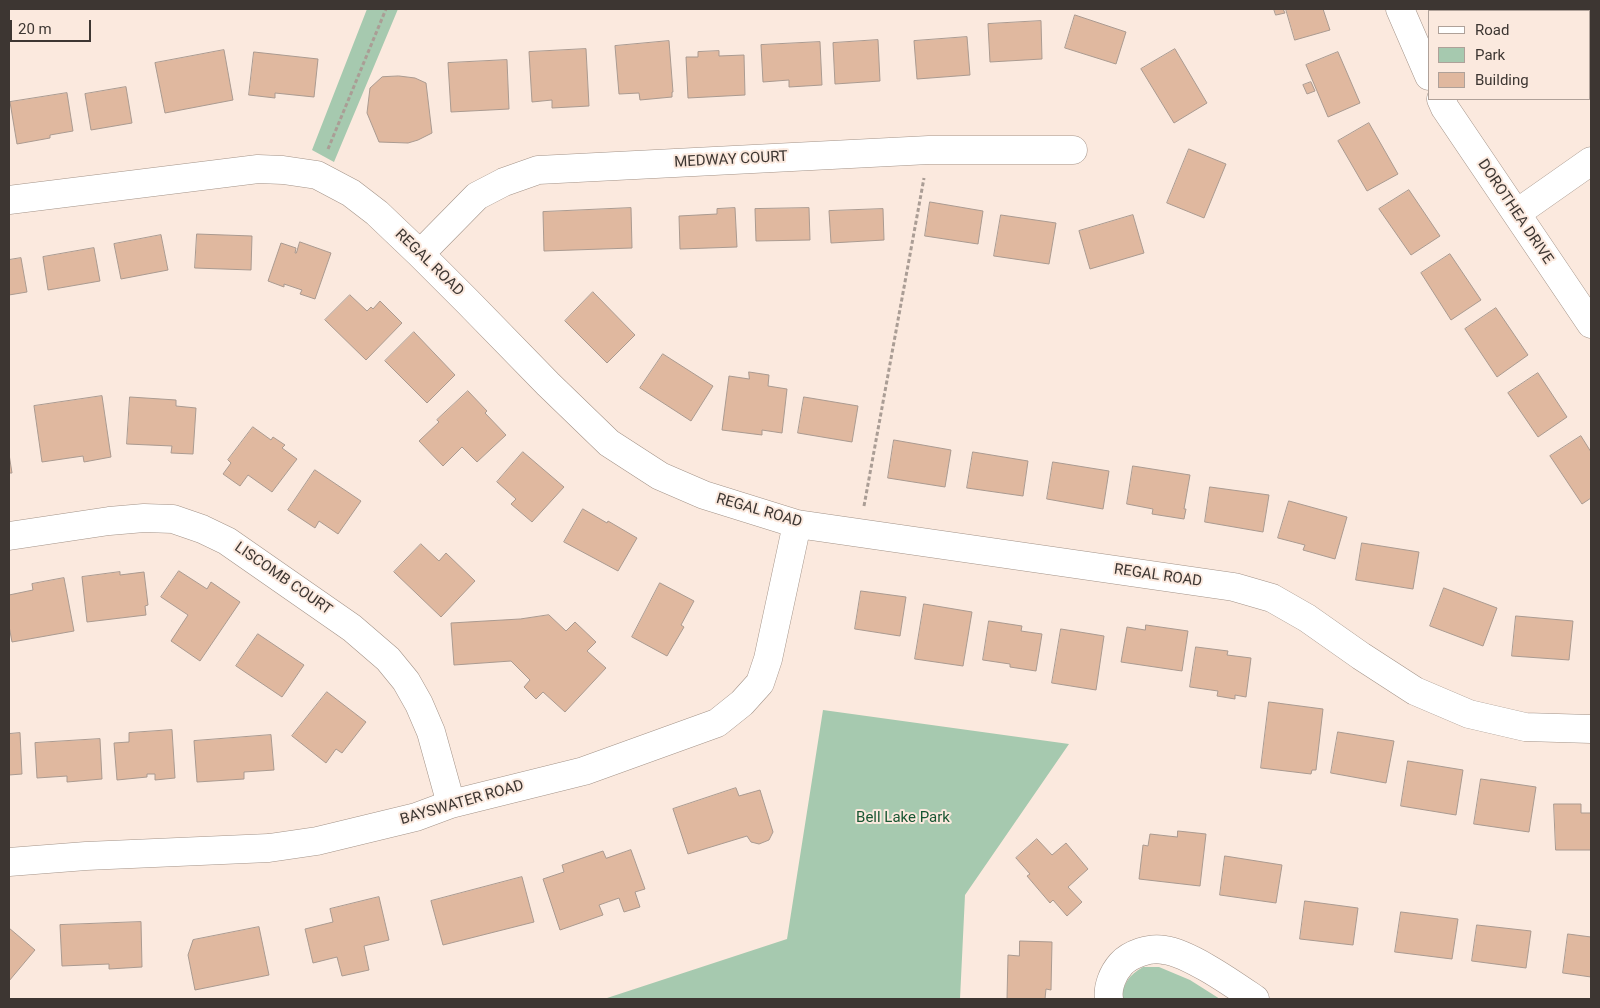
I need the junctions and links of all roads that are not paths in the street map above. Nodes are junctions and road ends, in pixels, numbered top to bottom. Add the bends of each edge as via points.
1 (1400, 9) edge
2 (1428, 74) edge
3 (1441, 100) edge
4 (1072, 150) dead end
5 (1591, 161) edge
6 (9, 200) edge
7 (1517, 213) junction
8 (420, 254) junction
9 (1591, 324) edge
10 (797, 524) junction
11 (9, 536) edge
12 (1591, 729) edge
13 (451, 804) junction
14 (9, 862) edge
15 (1109, 999) edge
16 (1255, 999) edge

1 - 2 street
3 - 7 street, DOROTHEA DRIVE
4 - 8 street, MEDWAY COURT via 929,150 538,170 477,196
5 - 7 street
6 - 8 street, REGAL ROAD via 258,169 283,170 317,175 352,193 377,212
7 - 9 street, DOROTHEA DRIVE
8 - 10 street, REGAL ROAD via 609,443 660,476 704,495
10 - 12 street, REGAL ROAD via 1234,587 1272,598 1415,691 1469,714 1525,727
10 - 13 street, BAYSWATER ROAD via 768,659 760,682 742,703 717,723 584,771
11 - 13 street, LISCOMB COURT via 144,518 173,519 227,541 352,628 388,658 419,704 431,732
13 - 14 street, BAYSWATER ROAD via 416,817 317,841 269,848
15 - 16 street via 1110,983 1128,956 1162,949 1181,954

